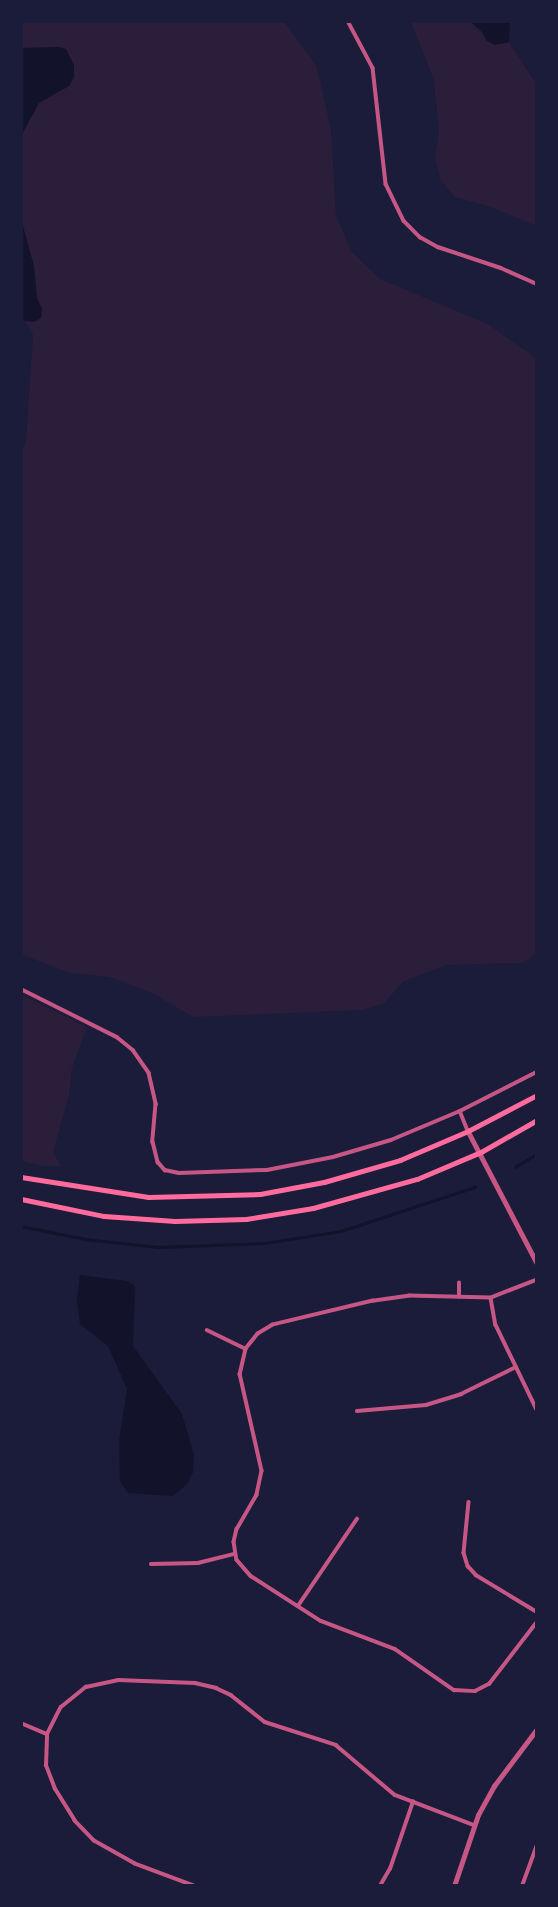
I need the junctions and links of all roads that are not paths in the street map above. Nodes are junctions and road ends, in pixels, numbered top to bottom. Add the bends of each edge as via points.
1 (348, 21) edge
2 (537, 284) edge
3 (21, 989) edge
4 (537, 1072) edge
5 (537, 1095) edge
6 (460, 1111) junction
7 (537, 1120) edge
8 (468, 1131) junction
9 (481, 1152) junction
10 (21, 1177) edge
11 (21, 1199) edge
12 (537, 1263) edge
13 (537, 1280) edge
14 (459, 1283) dead end
15 (459, 1297) junction
16 (491, 1297) junction
17 (207, 1330) dead end
18 (246, 1349) junction
19 (516, 1367) junction
20 (537, 1410) edge
21 (357, 1411) dead end
22 (468, 1502) dead end
23 (357, 1519) dead end
24 (234, 1554) junction
25 (151, 1564) dead end
26 (298, 1606) junction
27 (537, 1612) edge
28 (537, 1622) edge
29 (21, 1723) edge
30 (537, 1729) edge
31 (47, 1734) junction
32 (413, 1802) junction
33 (474, 1825) junction
34 (537, 1845) edge
35 (194, 1886) edge
36 (380, 1886) edge
37 (454, 1886) edge
38 (522, 1886) edge

1 - 2 street via 373,68 387,189 404,221 438,247
3 - 6 street via 117,1037 133,1050 149,1073 156,1104 153,1142 165,1170 199,1174 267,1170 333,1157 391,1140
4 - 6 street
5 - 8 main road
6 - 8 street
7 - 9 main road
8 - 9 street
8 - 10 main road via 400,1160 260,1194 148,1197
9 - 11 main road via 365,1195 246,1219 104,1216
9 - 12 street
13 - 16 street
14 - 15 street
15 - 16 street
15 - 18 street via 410,1296 279,1323 263,1330
16 - 19 street via 496,1325
17 - 18 street
18 - 24 street via 241,1382 262,1471 257,1495 237,1529
19 - 20 street
19 - 21 street via 426,1405
22 - 27 street via 464,1553 468,1566
23 - 26 street
24 - 25 street via 198,1563
24 - 26 street via 251,1576
26 - 28 street via 328,1624 395,1648 441,1684 463,1691 489,1684
29 - 31 street
30 - 33 street via 494,1786
31 - 32 street via 66,1701 94,1684 118,1680 202,1684 231,1695 272,1725 336,1745 388,1790
31 - 35 street via 45,1759 51,1780 82,1829 125,1860
32 - 33 street
32 - 36 street
33 - 37 street
34 - 38 street

